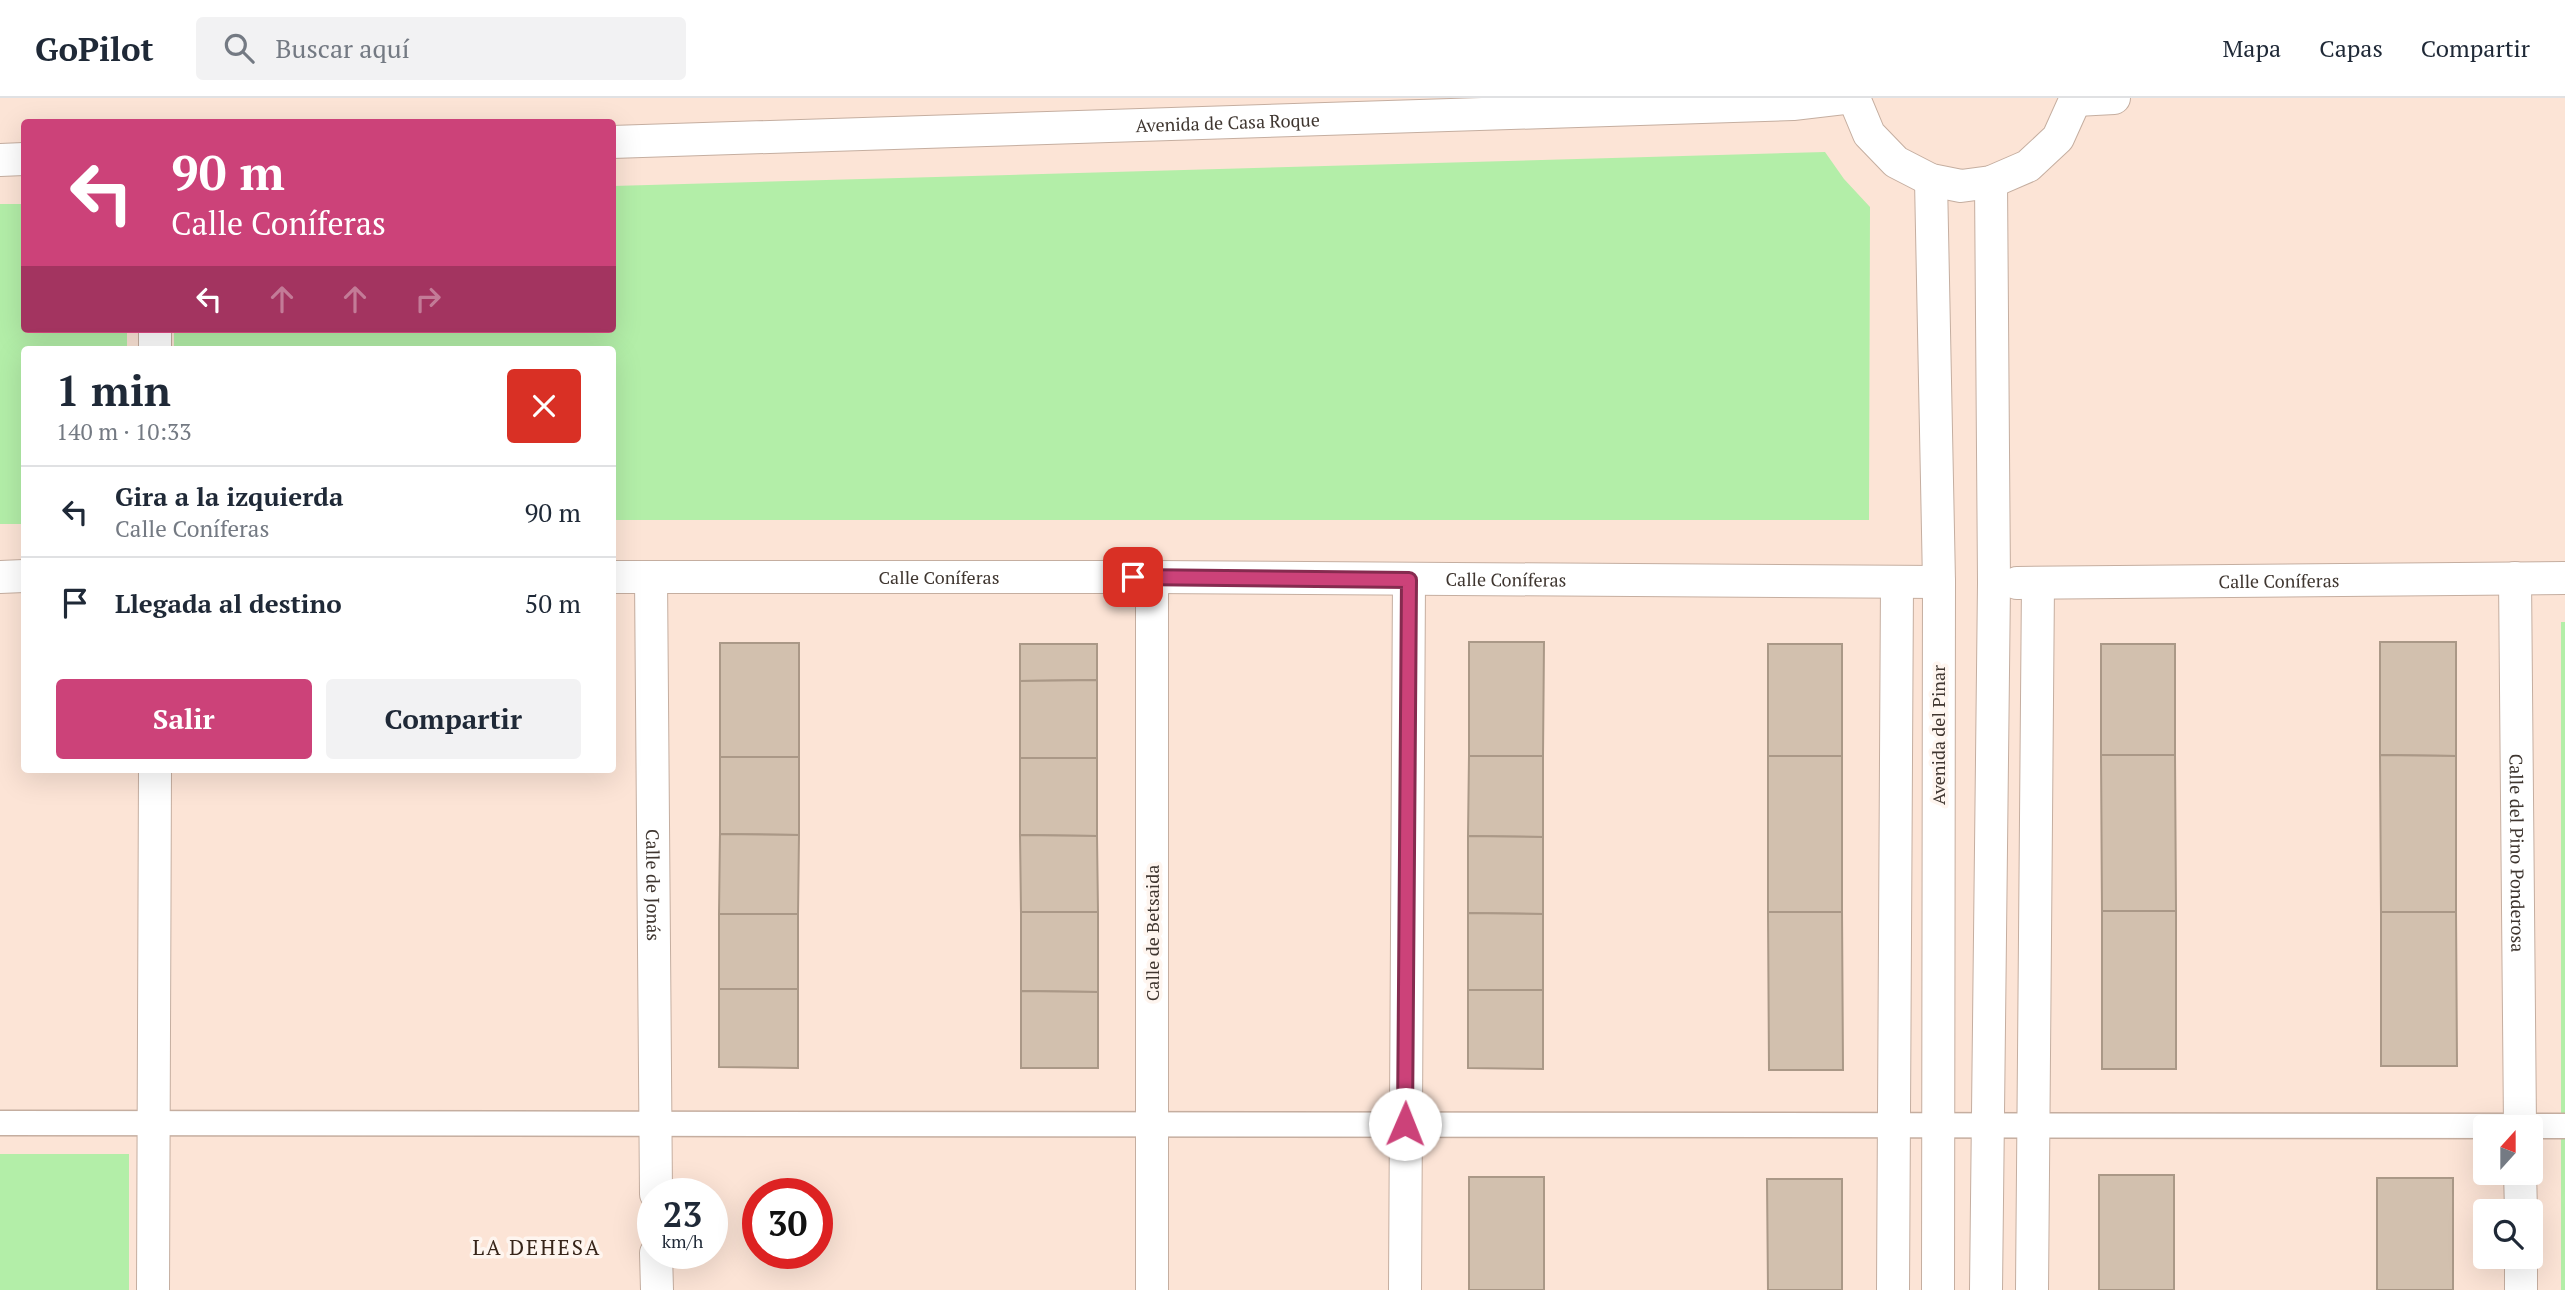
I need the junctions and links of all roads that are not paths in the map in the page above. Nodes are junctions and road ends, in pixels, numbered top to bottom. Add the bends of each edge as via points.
1 (1844, 98) edge
2 (1854, 98) edge
3 (2114, 98) edge
4 (2076, 99) edge
5 (616, 142) edge
6 (21, 159) edge
7 (0, 160) edge
8 (1931, 180) junction
9 (1991, 182) junction
10 (21, 576) edge
11 (0, 577) edge
12 (616, 577) edge
13 (651, 577) junction
14 (1152, 577) junction
15 (2515, 578) junction
16 (2565, 578) edge
17 (1409, 580) junction
18 (1939, 582) junction
19 (1897, 583) junction
20 (1994, 583) junction
21 (2038, 583) junction
22 (155, 773) edge
23 (2520, 1115) edge
24 (0, 1123) edge
25 (154, 1123) junction
26 (655, 1124) junction
27 (1405, 1124) junction
28 (1152, 1125) junction
29 (1894, 1125) junction
30 (1938, 1125) junction
31 (1988, 1125) junction
32 (2033, 1125) junction
33 (2473, 1126) edge
34 (2543, 1126) edge
35 (2565, 1126) edge
36 (656, 1178) edge
37 (656, 1269) edge
38 (2521, 1269) edge
39 (153, 1290) edge
40 (656, 1290) edge
41 (1152, 1290) edge
42 (1405, 1290) edge
43 (1893, 1290) edge
44 (1938, 1290) edge
45 (1986, 1290) edge
46 (2032, 1290) edge
47 (2521, 1290) edge

1 - 5 street, Avenida de Casa Roque via 1793,104
2 - 8 street via 1869,134 1896,162
3 - 4 street
4 - 9 street via 2059,138 2028,166
6 - 7 street
8 - 9 street via 1961,186
8 - 18 street, Avenida del Pinar
9 - 20 street
10 - 11 street
12 - 13 street, Calle Coníferas
13 - 14 street, Calle Coníferas
13 - 26 street, Calle de Jonás
14 - 17 street, Calle Coníferas
14 - 28 street, Calle de Betsaida
15 - 16 street, Calle Coníferas
15 - 21 street, Calle Coníferas
15 - 23 street, Calle del Pino Ponderosa
17 - 19 street, Calle Coníferas
17 - 27 street
18 - 19 street, Calle Coníferas
18 - 30 street, Avenida del Pinar
19 - 29 street
20 - 21 street, Calle Coníferas
20 - 31 street
21 - 32 street
22 - 25 street
24 - 25 street
25 - 26 street
25 - 39 street
26 - 28 street
26 - 36 street, Calle de Jonás
27 - 28 street
27 - 29 street
27 - 42 street
28 - 41 street, Calle de Betsaida
29 - 30 street
29 - 43 street
30 - 31 street
30 - 44 street, Avenida del Pinar
31 - 32 street
31 - 45 street
32 - 33 street
32 - 46 street
34 - 35 street
37 - 40 street
38 - 47 street

